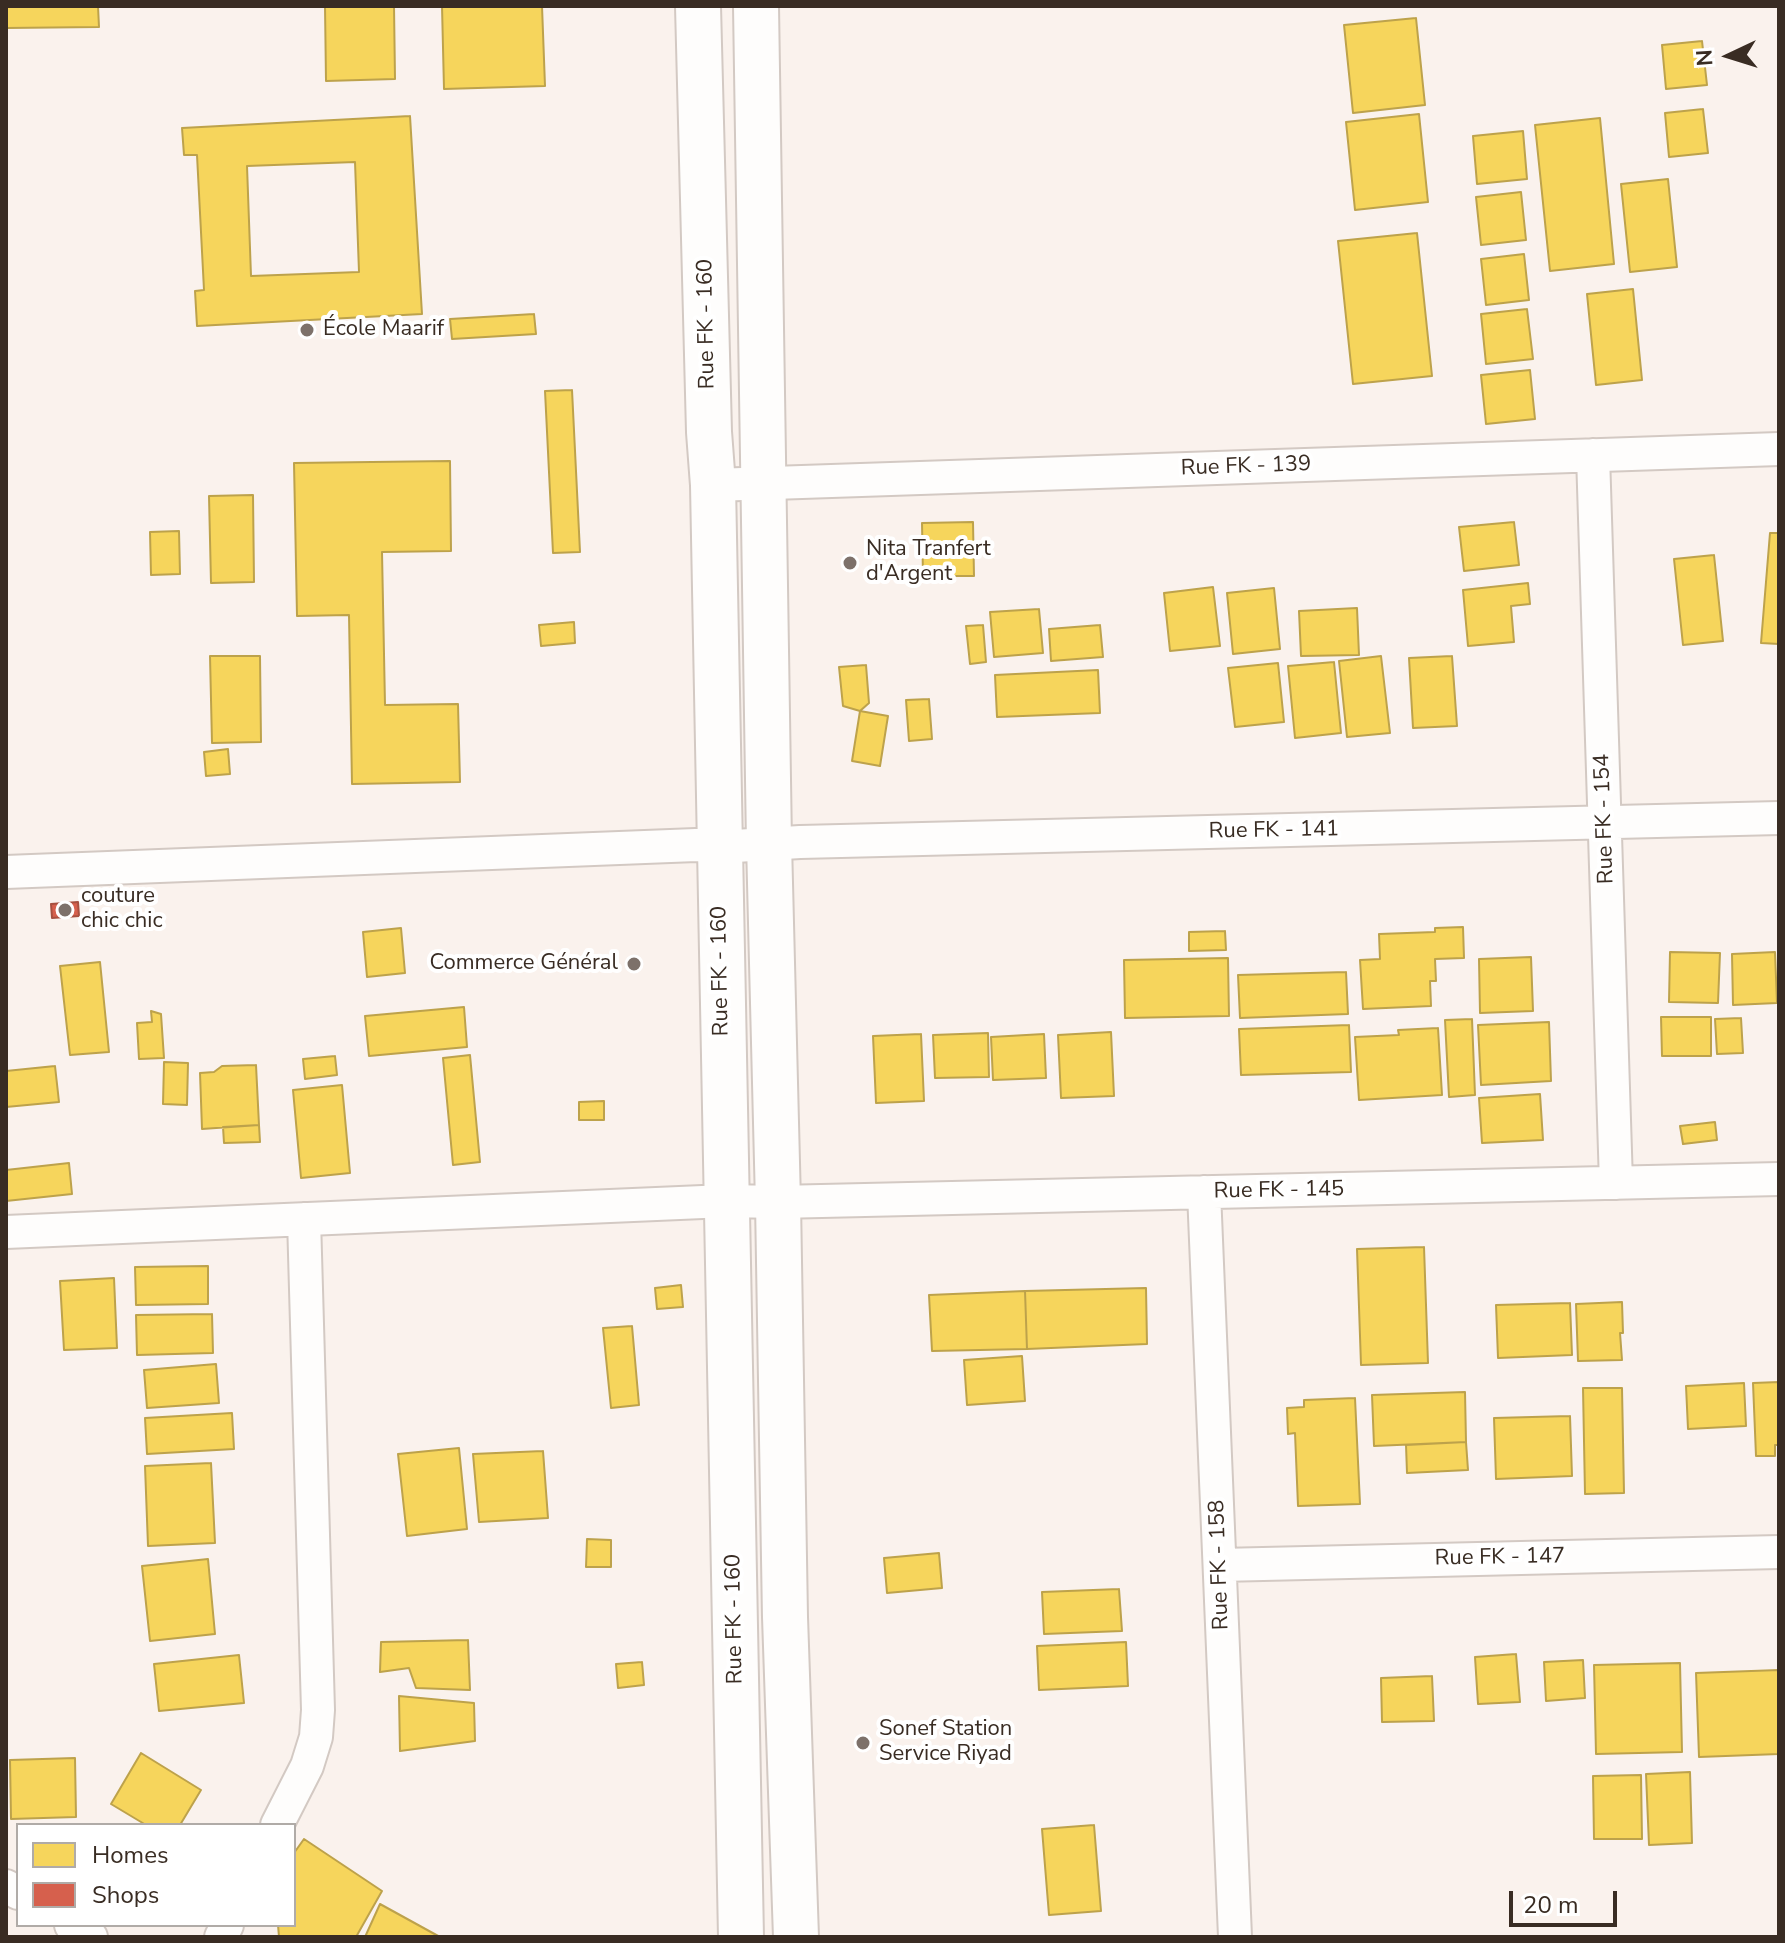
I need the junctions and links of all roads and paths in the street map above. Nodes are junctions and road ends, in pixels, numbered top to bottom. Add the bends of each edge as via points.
1 (698, 6) edge
2 (756, 6) edge
3 (1779, 449) edge
4 (1593, 455) junction
5 (765, 483) junction
6 (713, 485) junction
7 (1779, 818) edge
8 (1605, 823) junction
9 (769, 843) junction
10 (719, 847) junction
11 (6, 872) edge
12 (1779, 1179) edge
13 (1616, 1183) junction
14 (1204, 1192) junction
15 (726, 1201) junction
16 (778, 1202) junction
17 (304, 1219) junction
18 (6, 1232) edge
19 (1779, 1552) edge
20 (1220, 1565) junction
21 (278, 1823) edge
22 (741, 1937) edge
23 (796, 1937) edge
24 (1235, 1937) edge

1 - 6 main road, Rue FK - 160
2 - 5 main road
3 - 4 street, Rue FK - 139
4 - 5 street, Rue FK - 139
4 - 8 street, Rue FK - 154
5 - 6 street, Rue FK - 139
5 - 9 main road
6 - 10 main road, Rue FK - 160
7 - 8 street, Rue FK - 141
8 - 9 street, Rue FK - 141
8 - 13 street, Rue FK - 154
9 - 10 street, Rue FK - 141
9 - 16 main road
10 - 11 street, Rue FK - 141
10 - 15 main road, Rue FK - 160
12 - 13 street, Rue FK - 145
13 - 14 street, Rue FK - 145
14 - 16 street, Rue FK - 145
14 - 20 street, Rue FK - 158
15 - 16 street, Rue FK - 145
15 - 17 street, Rue FK - 145
15 - 22 main road, Rue FK - 160
16 - 23 main road
17 - 18 street, Rue FK - 145
17 - 21 street via 318,1710 307,1766
19 - 20 street, Rue FK - 147
20 - 24 street, Rue FK - 158

